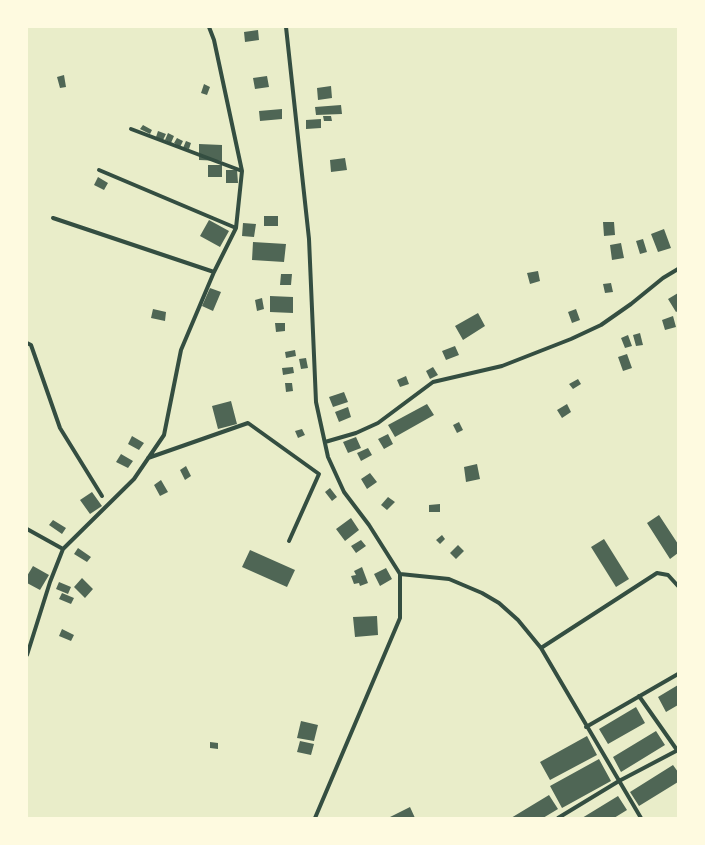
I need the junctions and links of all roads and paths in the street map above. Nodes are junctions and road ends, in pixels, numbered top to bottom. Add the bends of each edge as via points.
1 (209, 27) edge
2 (286, 27) edge
3 (131, 129) dead end
4 (99, 170) dead end
5 (242, 172) junction
6 (53, 218) dead end
7 (236, 228) junction
8 (678, 269) edge
9 (214, 272) junction
10 (27, 343) edge
11 (325, 442) junction
12 (148, 458) junction
13 (102, 496) dead end
14 (27, 529) edge
15 (289, 540) dead end
16 (63, 549) junction
17 (400, 574) junction
18 (678, 586) edge
19 (541, 648) junction
20 (27, 655) edge
21 (678, 674) edge
22 (639, 696) junction
23 (586, 727) junction
24 (678, 750) edge
25 (619, 781) junction
26 (315, 818) edge
27 (558, 818) edge
28 (641, 818) edge

1 - 5 street
2 - 11 street via 309,239 316,402
3 - 5 street
4 - 7 street
5 - 7 street
6 - 9 street
7 - 9 street
8 - 11 street via 601,325 502,366 433,382 378,423
9 - 12 street via 181,350 164,435
10 - 13 street via 31,345 60,428
11 - 17 street via 328,456 344,492 369,525
12 - 15 street via 248,423 319,474
12 - 16 street via 134,479
14 - 16 street
16 - 20 street
17 - 19 street via 450,580 482,593 500,603
17 - 26 street via 400,618
18 - 19 street via 668,575 657,573
19 - 23 street
21 - 22 street
22 - 23 street
22 - 24 street
23 - 25 street
24 - 25 street
25 - 27 street
25 - 28 street

